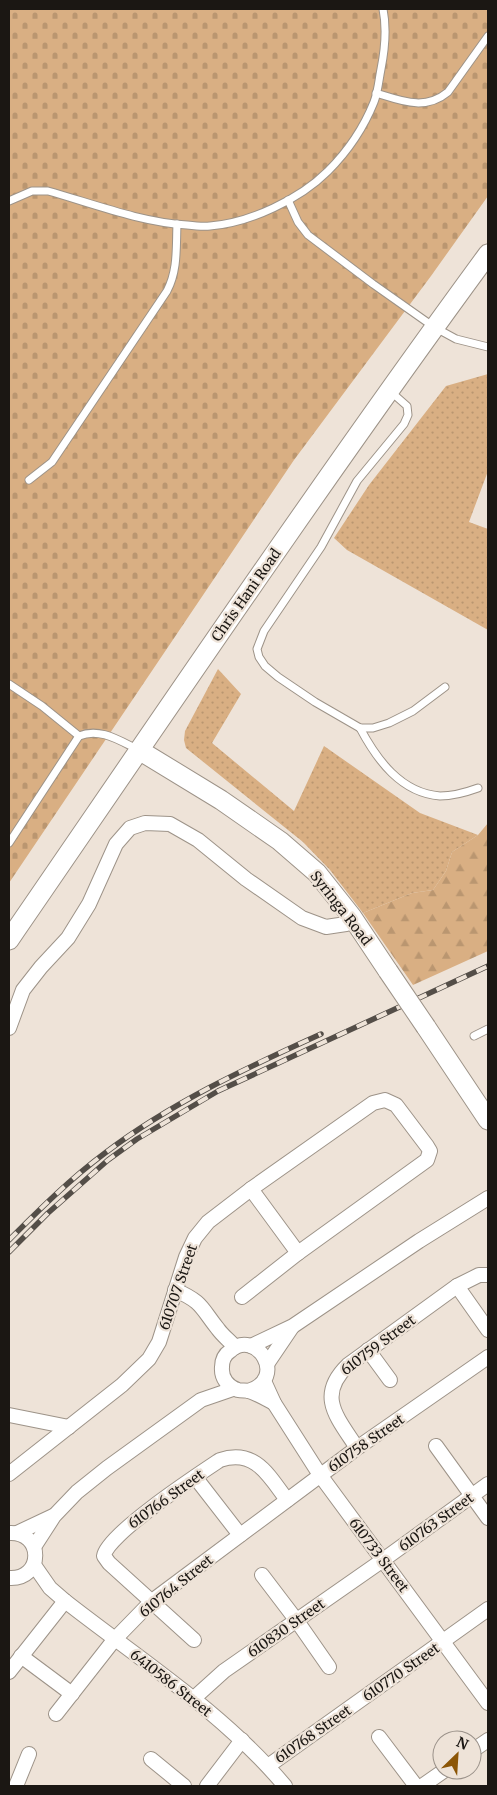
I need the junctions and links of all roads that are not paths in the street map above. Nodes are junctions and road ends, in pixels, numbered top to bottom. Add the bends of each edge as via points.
1 (384, 9) edge
2 (488, 36) edge
3 (376, 93) junction
4 (288, 200) junction
5 (9, 201) edge
6 (177, 224) junction
7 (488, 254) edge
8 (434, 327) junction
9 (488, 347) edge
10 (389, 391) junction
11 (29, 480) dead end
12 (320, 490) junction
13 (293, 513) dead end
14 (288, 521) dead end
15 (276, 552) junction
16 (9, 684) edge
17 (445, 688) dead end
18 (360, 728) junction
19 (79, 736) junction
20 (139, 750) junction
21 (478, 788) dead end
22 (9, 843) edge
23 (354, 920) junction
24 (9, 940) edge
25 (9, 1028) edge
26 (488, 1029) edge
27 (474, 1036) dead end
28 (488, 1120) edge
29 (251, 1189) junction
30 (488, 1198) edge
31 (298, 1253) junction
32 (488, 1275) edge
33 (457, 1286) junction
34 (176, 1290) junction
35 (242, 1297) dead end
36 (293, 1326) junction
37 (219, 1330) junction
38 (488, 1330) edge
39 (235, 1346) junction
40 (251, 1346) junction
41 (368, 1350) junction
42 (488, 1357) edge
43 (267, 1364) junction
44 (222, 1366) junction
45 (390, 1380) dead end
46 (264, 1381) junction
47 (233, 1389) junction
48 (248, 1391) junction
49 (201, 1400) junction
50 (274, 1403) junction
51 (9, 1415) edge
52 (69, 1427) junction
53 (436, 1446) dead end
54 (357, 1448) junction
55 (9, 1474) edge
56 (320, 1475) junction
57 (194, 1478) junction
58 (488, 1484) edge
59 (472, 1496) junction
60 (287, 1500) junction
61 (54, 1516) junction
62 (488, 1518) edge
63 (13, 1533) edge
64 (240, 1535) junction
65 (34, 1547) junction
66 (383, 1560) junction
67 (34, 1565) junction
68 (262, 1575) dead end
69 (16, 1577) edge
70 (50, 1588) junction
71 (65, 1601) junction
72 (152, 1601) junction
73 (488, 1608) edge
74 (297, 1620) junction
75 (114, 1640) junction
76 (194, 1640) dead end
77 (444, 1642) junction
78 (21, 1656) junction
79 (329, 1667) dead end
80 (9, 1672) edge
81 (72, 1694) junction
82 (193, 1699) junction
83 (359, 1702) joint
84 (488, 1703) edge
85 (56, 1714) dead end
86 (379, 1737) dead end
87 (242, 1740) junction
88 (30, 1754) dead end
89 (151, 1759) dead end
90 (268, 1766) junction
91 (16, 1786) edge
92 (184, 1786) edge
93 (207, 1786) edge
94 (285, 1786) edge
95 (416, 1786) edge

1 - 3 lane via 385,47
2 - 3 lane via 440,99 410,102
3 - 4 lane via 375,101 347,149 328,172
4 - 6 lane via 238,222 209,226
4 - 8 lane via 308,235
5 - 6 lane via 32,191 48,191 145,220
6 - 11 lane via 173,280 167,291 52,462
7 - 8 street, Chris Hani Road
8 - 9 lane via 456,339
8 - 10 street, Chris Hani Road
10 - 12 street, Chris Hani Road
10 - 18 lane via 407,406 408,416 404,424 357,481 321,548 264,631 257,649 258,657 278,677
12 - 13 lane via 308,496
12 - 15 street, Chris Hani Road
14 - 15 lane
15 - 20 street, Chris Hani Road
16 - 19 lane
17 - 18 lane via 413,711 389,723
18 - 21 lane via 378,760 398,779 414,788 441,796
19 - 20 lane via 95,732
19 - 22 lane
20 - 23 street, Syringa Road via 280,841 316,873
20 - 24 street, Chris Hani Road
23 - 25 street via 326,927 302,918 198,840 170,824 145,823 130,828 116,844 89,904 68,938 23,990
23 - 28 street, Syringa Road, bridge
26 - 27 lane
29 - 31 street
29 - 31 street, 610707 Street via 373,1103 385,1100 396,1105 427,1146 430,1151 427,1160
29 - 34 street, 610707 Street via 208,1222 195,1238
30 - 36 street
31 - 35 street
32 - 33 street, 610759 Street
33 - 38 street
33 - 41 street, 610759 Street
34 - 37 street via 202,1306
34 - 52 street, 610707 Street via 159,1342 149,1359
36 - 40 street
36 - 43 street
37 - 39 street
37 - 44 street
39 - 40 street
39 - 44 street
40 - 43 street via 258,1349
41 - 45 street
41 - 54 street, 610759 Street via 337,1375 330,1397 335,1414
42 - 54 street, 610758 Street
43 - 46 street
44 - 47 street
44 - 49 street
46 - 48 street
46 - 50 street, 610733 Street
47 - 48 street
47 - 49 street
48 - 50 street
49 - 61 street via 76,1492
50 - 56 street, 610733 Street
51 - 52 street
52 - 55 street, 610707 Street
53 - 59 street
54 - 56 street, 610758 Street
56 - 60 street, 610758 Street
56 - 66 street, 610733 Street
57 - 60 street, 610766 Street via 220,1460 238,1456 265,1470
57 - 64 street
57 - 72 street, 610766 Street via 129,1525 104,1552 105,1559
58 - 59 street, 610763 Street
59 - 62 street
59 - 66 street, 610763 Street
60 - 64 street, 610764 Street
61 - 63 street
61 - 65 street
63 - 65 street via 27,1538
64 - 72 street, 610764 Street
65 - 67 street
66 - 74 street, 610830 Street
66 - 77 street, 610733 Street
67 - 69 street via 29,1572
67 - 70 street
68 - 74 street
69 - 70 street
70 - 71 street, 6410586 Street
71 - 75 street, 6410586 Street
71 - 78 street
72 - 75 street, 610764 Street
72 - 76 street
73 - 77 street, 610770 Street
74 - 79 street
74 - 82 street, 610830 Street via 224,1671
75 - 81 street, 610764 Street
75 - 82 street, 6410586 Street
77 - 83 street, 610770 Street
77 - 84 street, 610733 Street
78 - 80 street
78 - 81 street
81 - 85 street, 610764 Street
82 - 87 street, 6410586 Street
83 - 90 street, 610768 Street
86 - 95 street
87 - 90 street, 6410586 Street
87 - 93 street
88 - 91 street
89 - 92 street
90 - 94 street, 6410586 Street

